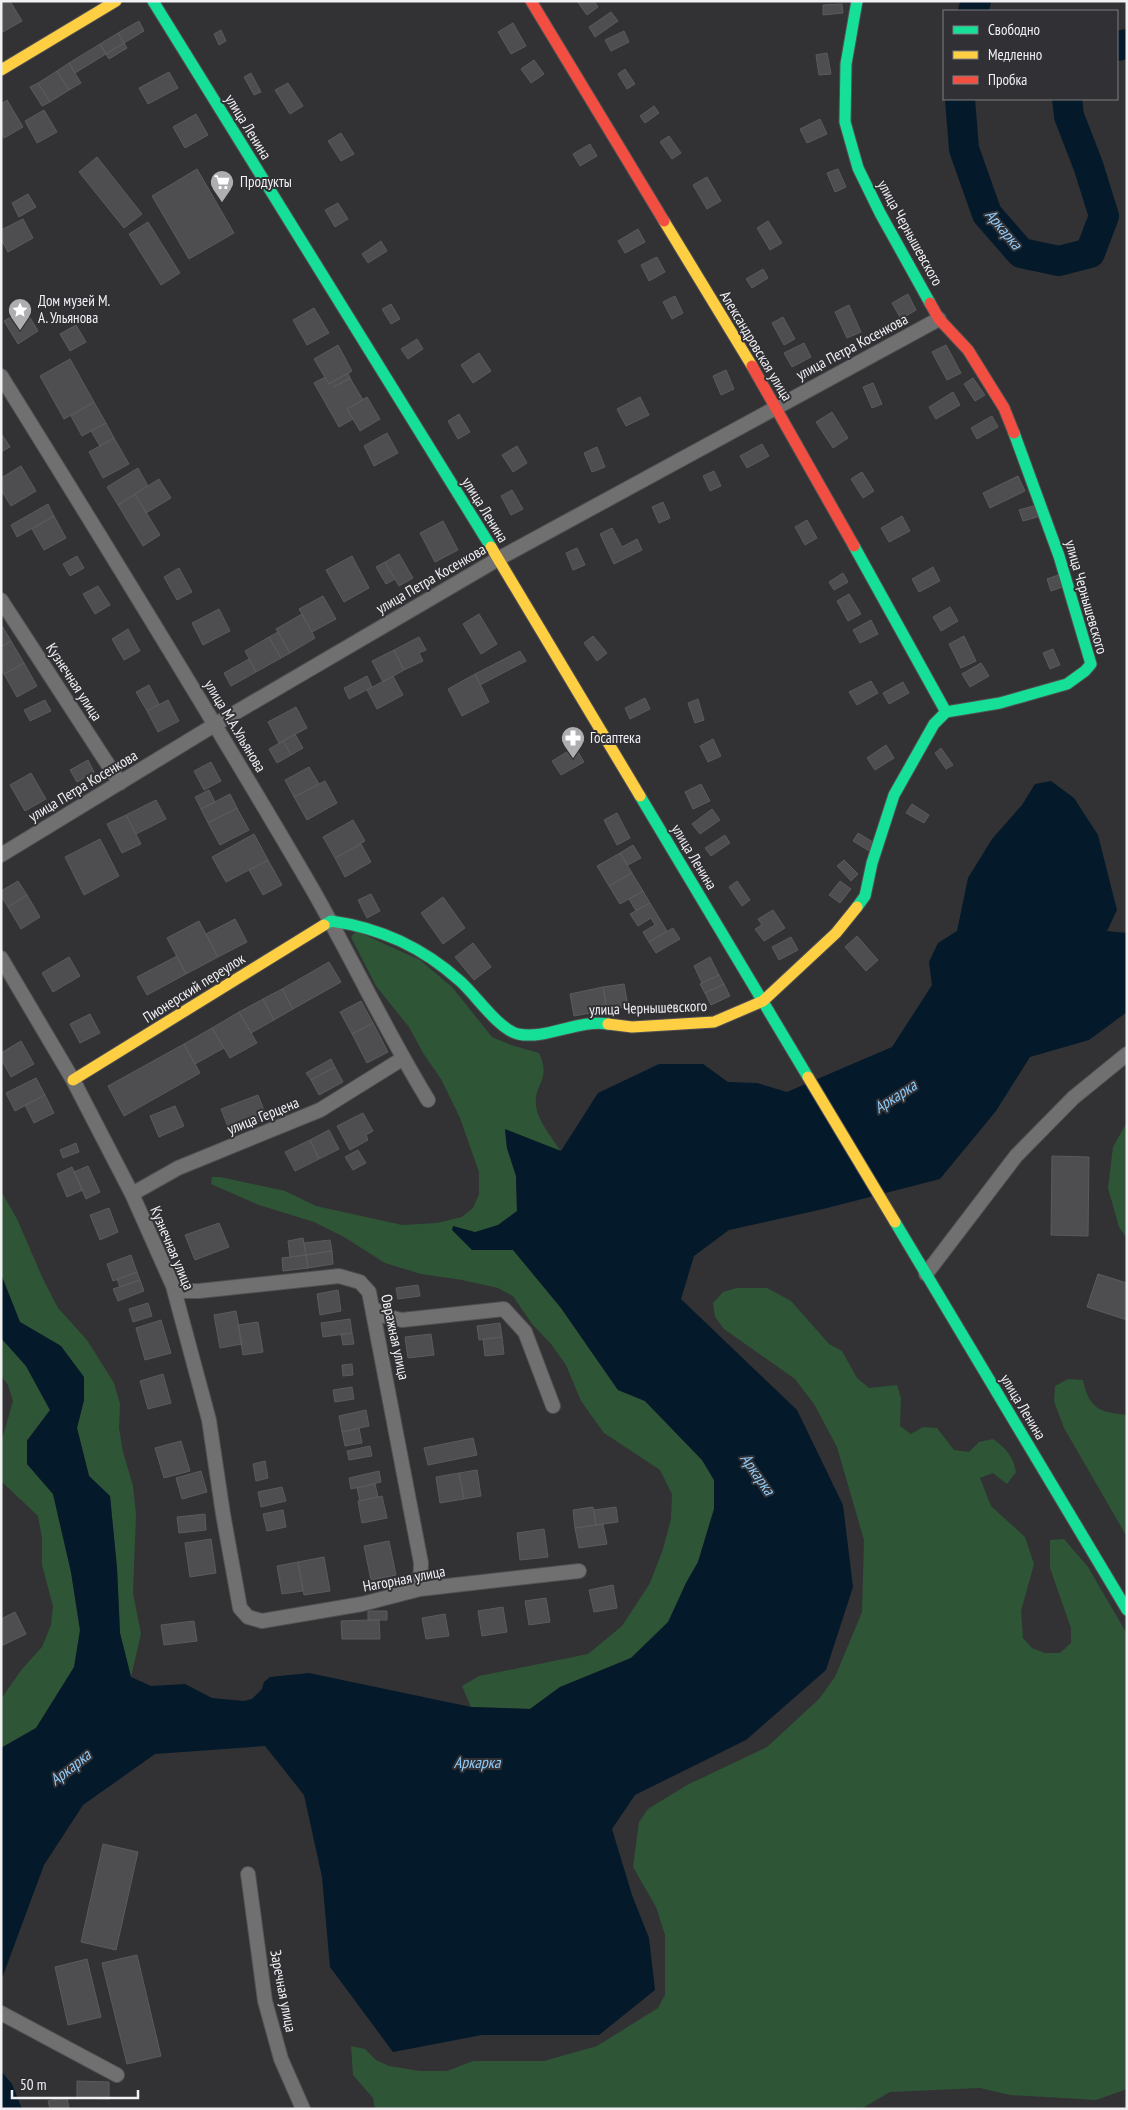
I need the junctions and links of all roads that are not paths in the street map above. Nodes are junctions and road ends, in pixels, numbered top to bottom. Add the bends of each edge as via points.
1 (116, 1) edge
2 (153, 1) edge
3 (531, 1) edge
4 (857, 1) edge
5 (1, 70) edge
6 (940, 319) junction
7 (1, 376) edge
8 (776, 407) junction
9 (498, 559) junction
10 (1, 600) edge
11 (946, 712) junction
12 (216, 724) junction
13 (120, 783) junction
14 (1, 855) edge
15 (331, 921) junction
16 (1, 958) edge
17 (763, 1001) junction
18 (1127, 1054) edge
19 (402, 1059) junction
20 (73, 1080) junction
21 (428, 1100) dead end
22 (132, 1194) junction
23 (926, 1274) junction
24 (173, 1286) junction
25 (373, 1308) junction
26 (553, 1406) dead end
27 (579, 1571) dead end
28 (420, 1589) junction
29 (240, 1608) joint
30 (1127, 1610) edge
31 (248, 1874) dead end
32 (1, 2014) edge
33 (118, 2074) dead end
34 (303, 2109) edge

1 - 5 street
2 - 9 street, улица Ленина
3 - 8 street, Александровская улица
4 - 6 street, улица Чернышевского via 846,64 845,122 858,168 880,214
6 - 8 street, улица Петра Косенкова
6 - 11 street, улица Чернышевского via 968,350 1004,408 1059,556 1090,664 1067,684 1000,703
7 - 12 street, улица М.А.Ульянова
8 - 9 street, улица Петра Косенкова
8 - 11 street, Александровская улица
9 - 12 street, улица Петра Косенкова
9 - 17 street, улица Ленина
10 - 13 street, Кузнечная улица
11 - 17 street, улица Чернышевского via 934,724 894,795 865,896 836,933
12 - 13 street, улица Петра Косенкова
12 - 15 street, улица М.А.Ульянова
13 - 14 street, улица Петра Косенкова
15 - 17 street, улица Чернышевского via 358,925 422,951 460,981 502,1025 517,1034 534,1035 604,1023 632,1027 714,1022
15 - 19 street, улица М.А.Ульянова
15 - 20 street, Пионерский переулок
16 - 20 street, Кузнечная улица
17 - 23 street, улица Ленина
18 - 23 street via 1073,1098 1016,1156
19 - 21 street, улица М.А.Ульянова
19 - 22 street, улица Герцена via 320,1110 178,1168
20 - 22 street, Кузнечная улица
22 - 24 street, Кузнечная улица
23 - 30 street, улица Ленина
24 - 25 street, Овражная улица via 183,1291 199,1291 340,1276 360,1282 369,1292
24 - 29 street, Кузнечная улица via 209,1420
25 - 26 street via 384,1316 402,1320 504,1309 525,1332
25 - 28 street, Овражная улица via 421,1563
27 - 28 street, Нагорная улица
28 - 29 street, Нагорная улица via 262,1622 248,1617
31 - 34 street, Заречная улица via 266,2002 282,2059
32 - 33 street

